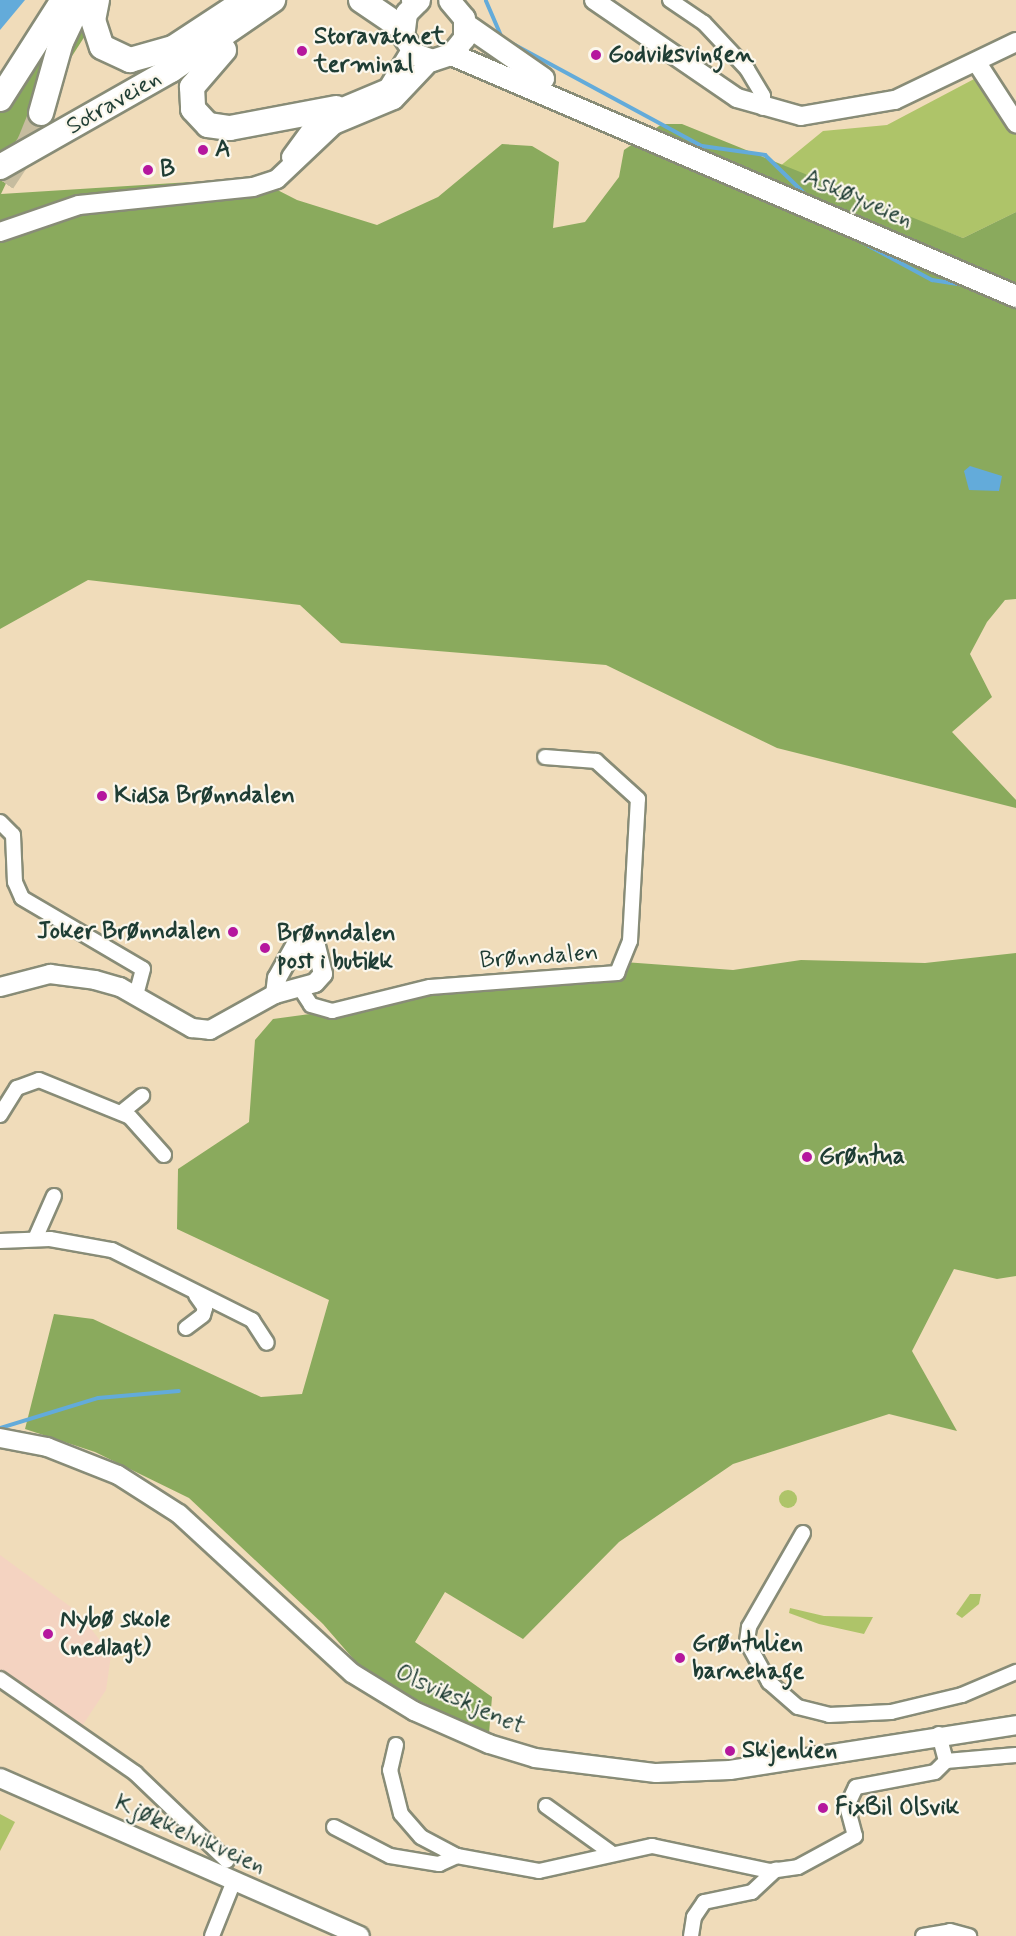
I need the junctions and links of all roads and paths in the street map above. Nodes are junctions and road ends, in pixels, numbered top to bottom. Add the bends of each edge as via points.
1 (63, 0) edge
2 (81, 0) edge
3 (97, 0) edge
4 (246, 0) edge
5 (259, 0) edge
6 (273, 0) edge
7 (286, 0) edge
8 (361, 0) edge
9 (416, 0) edge
10 (594, 0) edge
11 (670, 0) edge
12 (458, 8) edge
13 (223, 31) junction
14 (406, 39) junction
15 (1016, 42) edge
16 (442, 57) junction
17 (977, 63) junction
18 (0, 99) edge
19 (336, 108) junction
20 (763, 108) junction
21 (41, 113) tunnel mouth
22 (1016, 123) edge
23 (678, 150) junction
24 (0, 152) edge
25 (1, 178) edge
26 (284, 182) junction
27 (0, 232) edge
28 (1016, 296) edge
29 (545, 757) dead end
30 (0, 822) edge
31 (0, 987) edge
32 (300, 988) junction
33 (275, 994) junction
34 (136, 996) junction
35 (142, 1096) dead end
36 (122, 1112) junction
37 (0, 1115) edge
38 (164, 1155) dead end
39 (54, 1196) dead end
40 (35, 1239) junction
41 (0, 1241) edge
42 (196, 1295) junction
43 (186, 1328) dead end
44 (267, 1343) dead end
45 (0, 1438) edge
46 (803, 1533) dead end
47 (1016, 1672) edge
48 (0, 1679) edge
49 (1016, 1725) edge
50 (939, 1734) junction
51 (396, 1745) dead end
52 (1016, 1755) edge
53 (946, 1761) junction
54 (0, 1778) edge
55 (546, 1806) dead end
56 (334, 1827) dead end
57 (610, 1852) junction
58 (457, 1856) junction
59 (227, 1861) dead end
60 (776, 1870) junction
61 (234, 1881) junction
62 (212, 1936) edge
63 (360, 1936) edge
64 (691, 1936) edge
65 (923, 1936) edge
66 (969, 1936) edge

1 - 18 highway
2 - 21 highway via 61,42
3 - 13 highway via 96,34 118,58 147,58
4 - 13 highway
5 - 13 highway
6 - 13 highway
7 - 13 highway
8 - 14 highway
9 - 14 main road
10 - 20 main road via 721,88
11 - 20 street via 705,23 747,69 763,96
12 - 16 main road via 461,44
12 - 23 main road, Askøyveien via 527,70
13 - 19 highway via 192,87 192,109 208,125 230,128
13 - 24 highway, Sotraveien
13 - 25 highway, Sotraveien
14 - 16 main road, Askøyveien
14 - 19 main road via 387,88
15 - 17 main road
16 - 23 main road, Askøyveien
16 - 26 main road via 394,100 334,125
17 - 20 main road via 923,89 859,110 801,116
17 - 22 main road
19 - 26 main road via 312,124
23 - 28 main road, Askøyveien
26 - 27 main road via 79,205
29 - 32 street, Brønndalen via 596,761 638,799 630,941 617,973 600,978 430,987 332,1011 311,1005
30 - 34 street via 13,835 15,882 22,898 143,969
31 - 34 main road via 60,974 95,980
32 - 33 main road
32 - 33 main road via 323,974 316,946 301,941 277,978
33 - 34 main road via 224,1025 201,1030
35 - 36 street
36 - 37 street via 39,1080 17,1088
36 - 38 street
39 - 40 street
40 - 41 street
40 - 42 street via 112,1250
42 - 43 street via 205,1308 203,1316
42 - 44 street via 252,1320
45 - 50 main road, Olsvikskjenet via 95,1463 138,1487 179,1514 352,1673 398,1703 489,1744 574,1766 684,1773
46 - 47 street via 752,1620 747,1642 769,1682 798,1707 829,1715 891,1713 962,1695
48 - 59 street via 135,1773
49 - 50 main road, Olsvikskjenet
50 - 53 street
51 - 58 street via 390,1770 401,1814 421,1837
52 - 53 street
53 - 60 street via 924,1776 856,1787 847,1806 855,1836 812,1861
54 - 61 main road, Kjøkkelvikveien
55 - 57 street
56 - 58 street via 390,1856 439,1864
57 - 58 street via 539,1871
57 - 60 street via 652,1846 751,1871
60 - 64 street via 752,1892 704,1902 694,1917
61 - 62 street
61 - 63 main road, Kjøkkelvikveien
65 - 66 street via 950,1931

